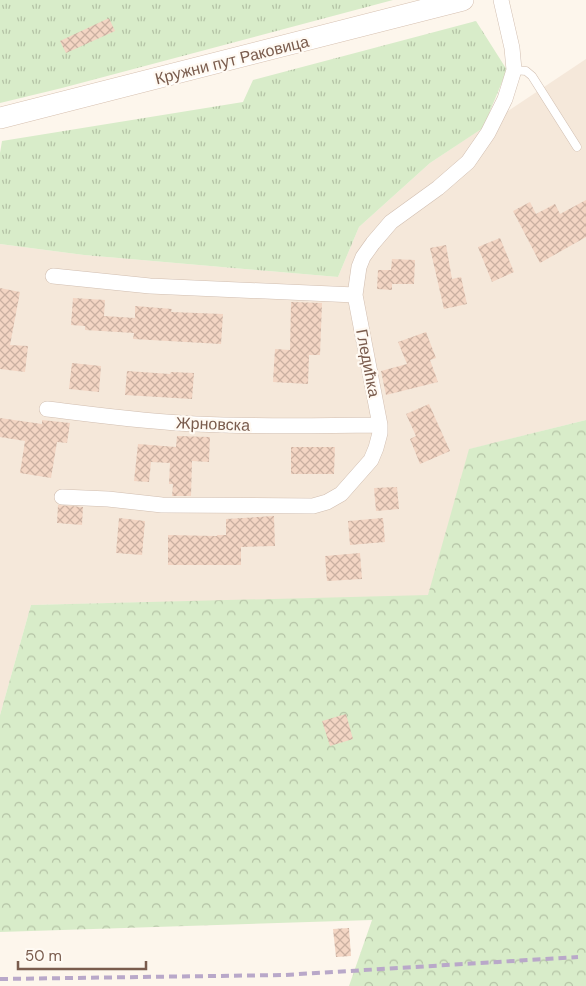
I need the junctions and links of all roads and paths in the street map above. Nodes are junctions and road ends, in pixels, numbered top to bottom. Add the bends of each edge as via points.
1 (463, 0) edge
2 (500, 0) edge
3 (514, 70) junction
4 (0, 118) edge
5 (577, 147) dead end
6 (53, 276) dead end
7 (355, 295) junction
8 (47, 409) dead end
9 (380, 424) junction
10 (62, 497) dead end

1 - 4 main road, Кружни пут Раковица
2 - 3 street, Гледићка
3 - 5 lane via 526,71 532,76
3 - 7 street, Гледићка via 498,115 477,152 452,176 391,222 372,242 359,267
6 - 7 street via 150,286
7 - 9 street, Гледићка
8 - 9 street, Жрновска via 197,424
9 - 10 street, Гледићка via 378,441 370,460 341,494 320,505 162,505

